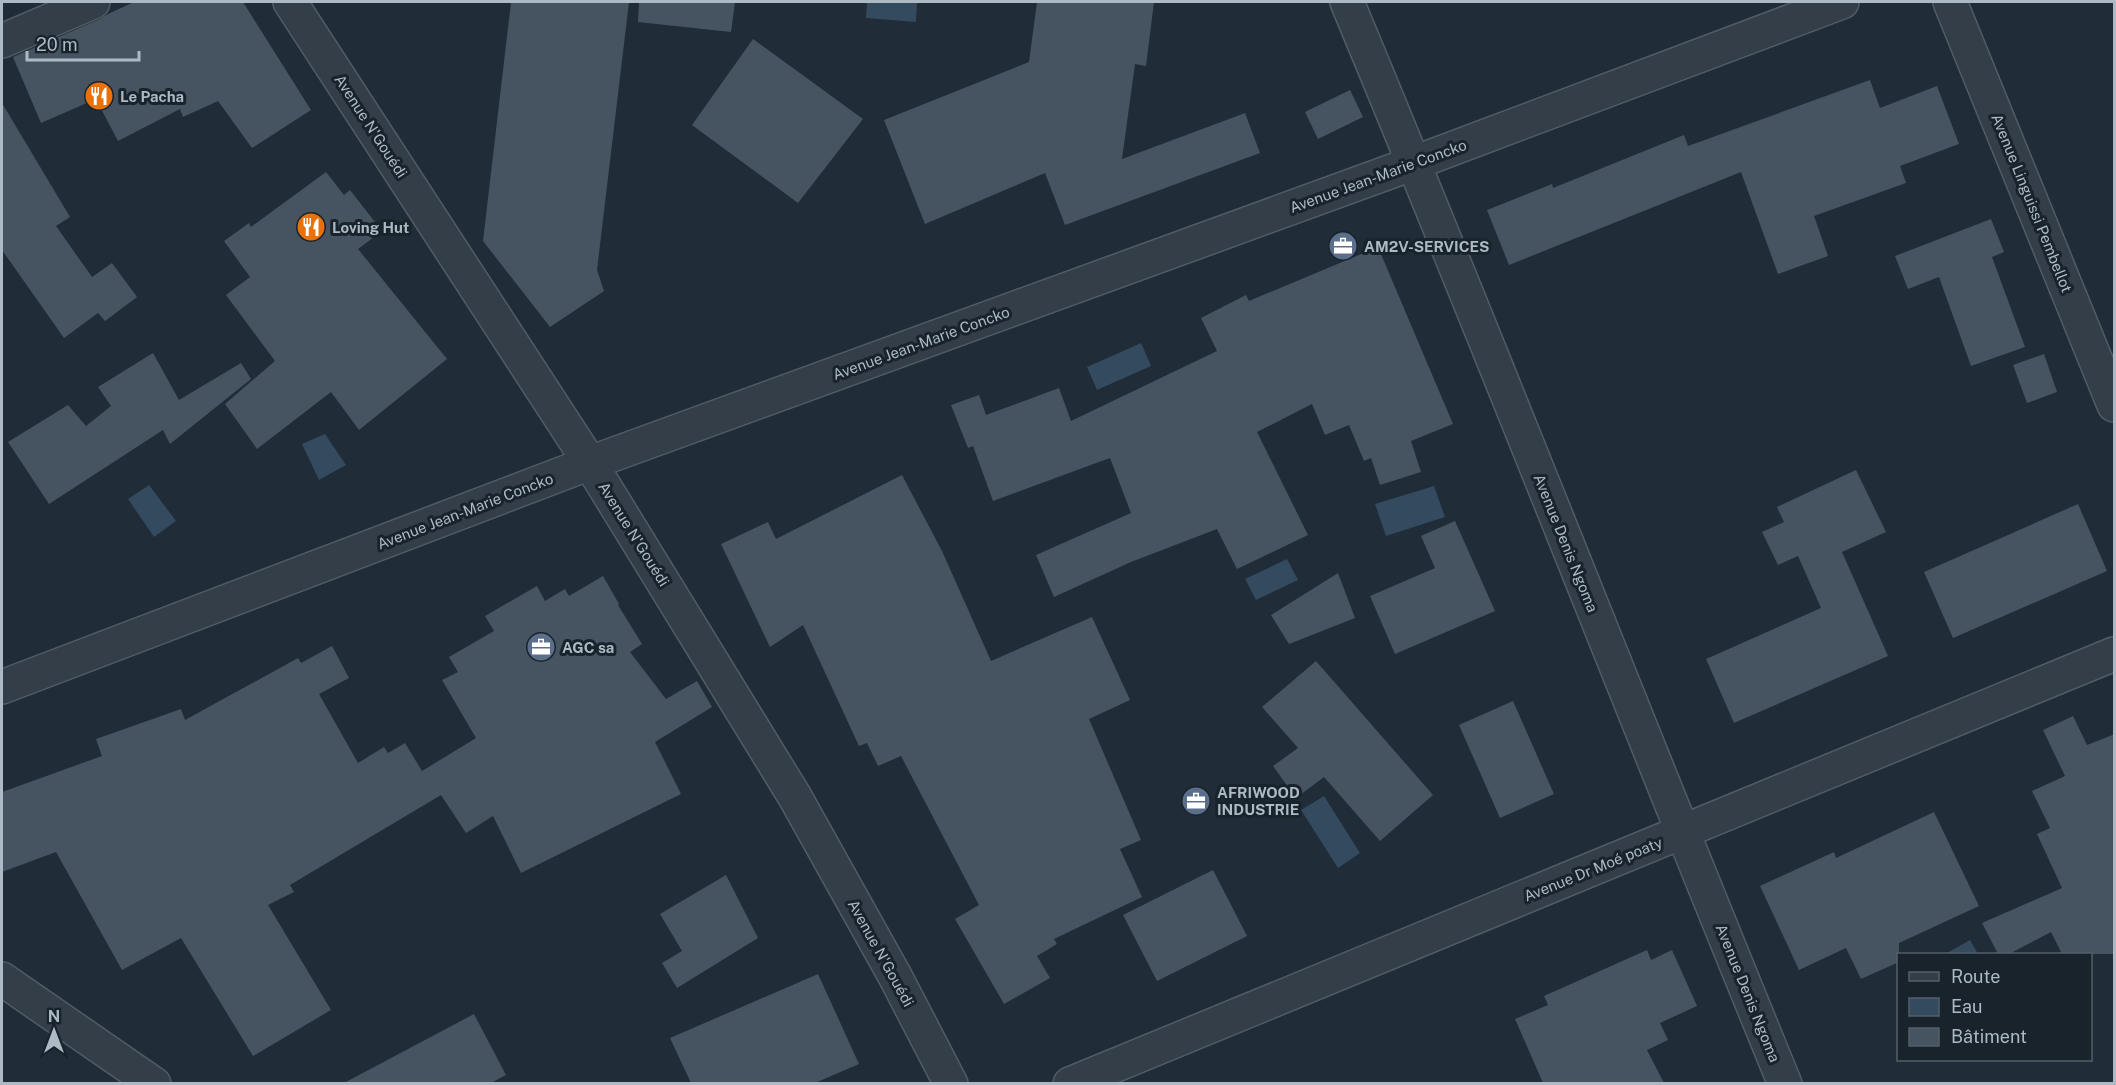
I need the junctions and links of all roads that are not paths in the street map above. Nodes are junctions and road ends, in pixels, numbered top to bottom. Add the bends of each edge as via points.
1 (93, 2) edge
2 (290, 2) edge
3 (1347, 2) edge
4 (1842, 2) edge
5 (1950, 2) edge
6 (2, 41) edge
7 (1414, 163) junction
8 (2115, 405) edge
9 (590, 463) junction
10 (2115, 654) edge
11 (2, 687) edge
12 (1682, 833) junction
13 (2, 979) edge
14 (154, 1083) edge
15 (951, 1083) edge
16 (1070, 1083) edge
17 (1785, 1083) edge

1 - 6 street
2 - 9 street, Avenue N'Gouédi
3 - 7 street, Avenue Denis Ngoma
4 - 7 street, Avenue Jean-Marie Concko
5 - 8 street, Avenue Linguissi Pembellot
7 - 9 street, Avenue Jean-Marie Concko
7 - 12 street, Avenue Denis Ngoma
9 - 11 street, Avenue Jean-Marie Concko
9 - 15 street, Avenue N'Gouédi via 795,796
10 - 12 street, Avenue Dr Moé poaty
12 - 16 street, Avenue Dr Moé poaty
12 - 17 street, Avenue Denis Ngoma
13 - 14 street

